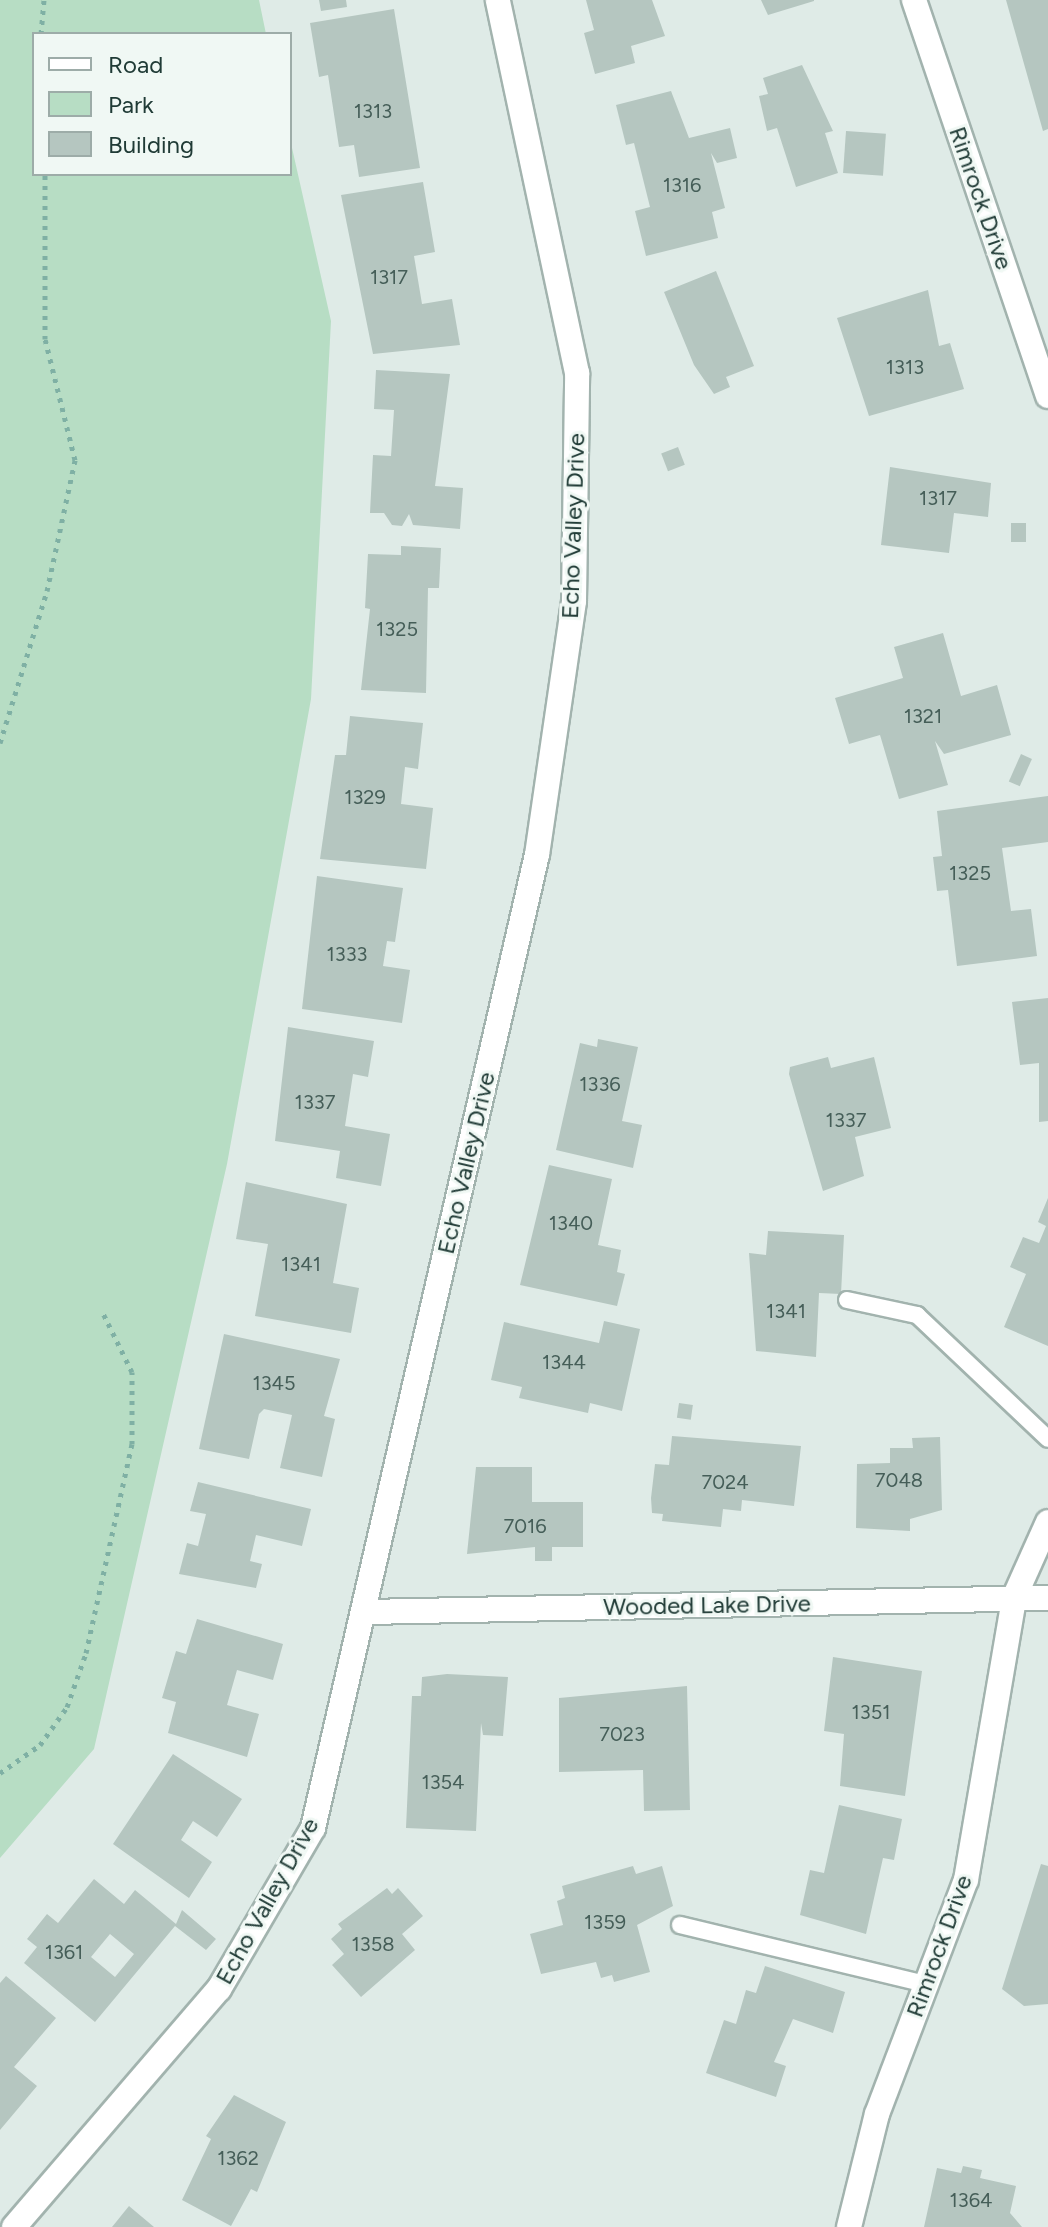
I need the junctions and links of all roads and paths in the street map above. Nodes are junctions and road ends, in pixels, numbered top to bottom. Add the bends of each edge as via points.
1 (44, 0) edge
2 (498, 0) edge
3 (914, 0) edge
4 (41, 32) edge
5 (45, 176) edge
6 (1048, 396) edge
7 (0, 743) edge
8 (847, 1300) dead end
9 (102, 1311) dead end
10 (1048, 1439) edge
11 (1048, 1522) edge
12 (1014, 1598) junction
13 (1048, 1598) edge
14 (367, 1612) junction
15 (0, 1773) edge
16 (680, 1925) dead end
17 (926, 1984) junction
18 (14, 2227) edge
19 (849, 2227) edge

1 - 4 path
2 - 14 street, Echo Valley Drive via 577,373 574,601 537,855
3 - 6 street, Rimrock Drive
5 - 7 path via 45,339 75,460 47,591
8 - 10 lane via 917,1315
9 - 15 path via 132,1372 136,1414 129,1459 67,1707 40,1745
11 - 12 street, Rimrock Drive
12 - 13 street, Wooded Lake Drive
12 - 14 street, Wooded Lake Drive
12 - 17 street, Rimrock Drive via 966,1880
14 - 18 street, Echo Valley Drive via 313,1828 219,1989
16 - 17 lane
17 - 19 street, Rimrock Drive via 877,2114

